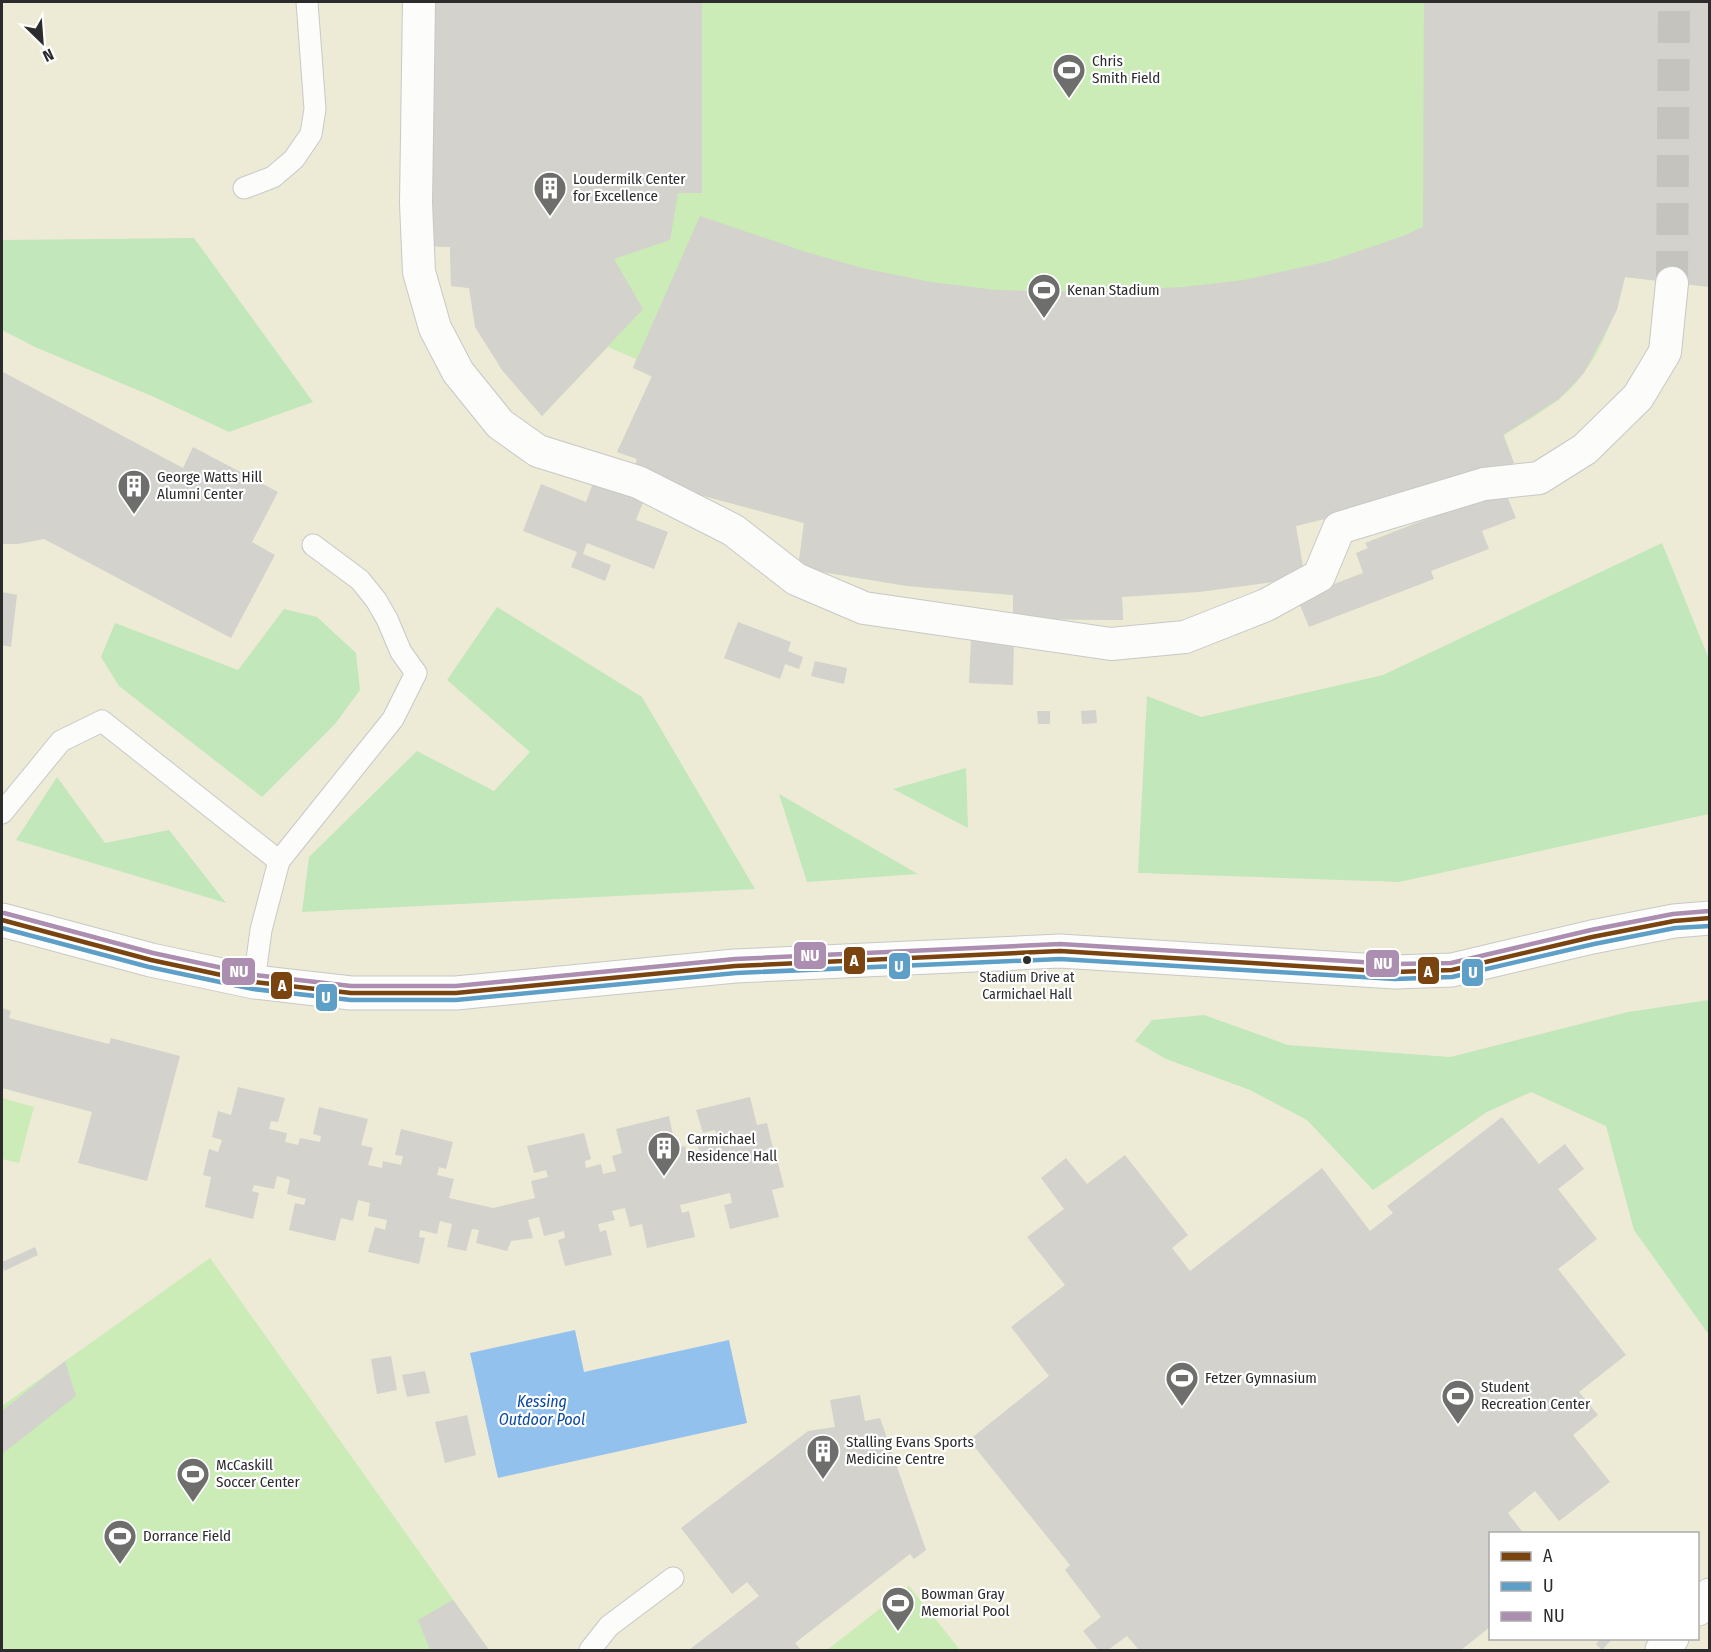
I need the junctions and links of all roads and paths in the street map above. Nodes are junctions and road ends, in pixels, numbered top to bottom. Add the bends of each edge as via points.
1 (308, 2) edge
2 (419, 2) edge
3 (244, 188) dead end
4 (1672, 283) tunnel mouth
5 (313, 545) dead end
6 (2, 813) edge
7 (279, 861) junction
8 (1710, 918) edge
9 (2, 920) edge
10 (254, 982) junction
11 (673, 1578) dead end
12 (1710, 1595) edge
13 (1699, 1608) edge
14 (590, 1650) edge

1 - 3 lane via 315,109 311,134 294,159 273,177
2 - 4 street via 419,272 435,328 458,372 500,424 538,452 638,482 733,530 796,579 864,608 1111,644 1185,637 1256,609 1319,576 1339,528 1484,484 1539,478 1585,449 1638,397 1665,352
5 - 7 lane via 360,580 376,600 401,652 416,673 393,719
6 - 7 lane via 61,741 102,721
7 - 10 lane via 261,930
8 - 10 street via 1592,937 1452,970 1395,972 1060,951 756,965 456,993 351,993
9 - 10 street via 151,960
11 - 14 lane via 609,1626
12 - 13 street

